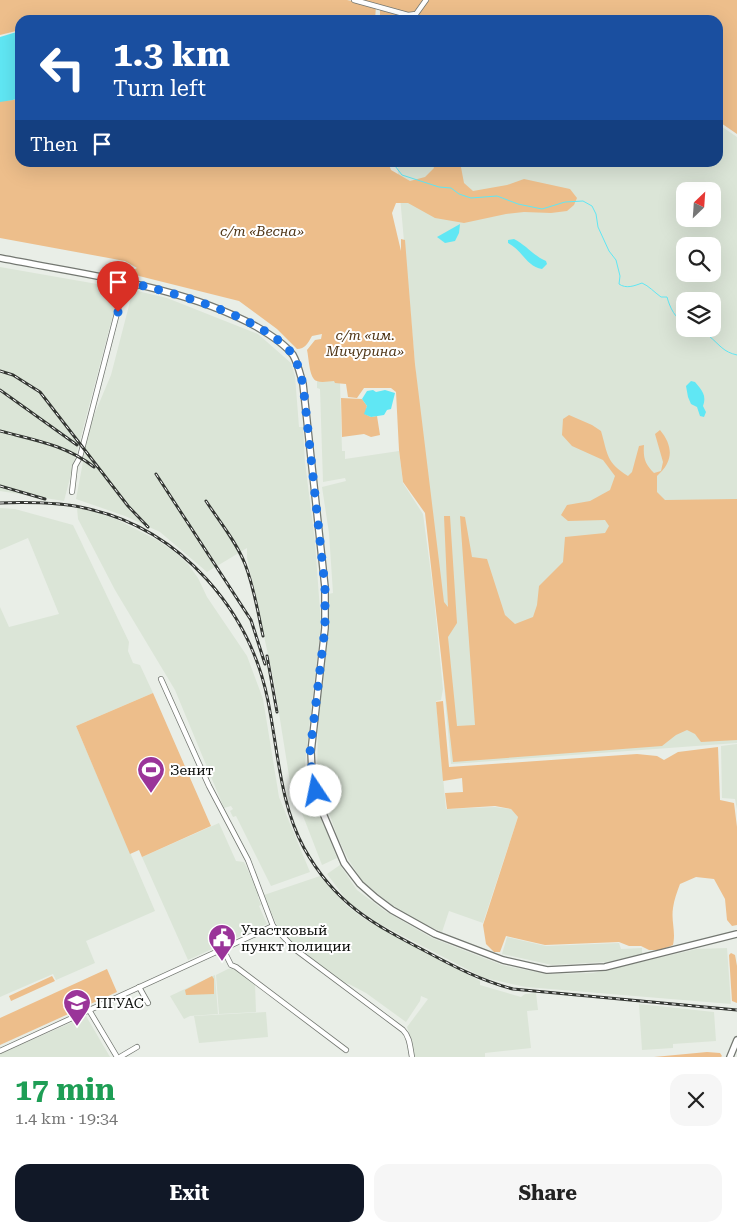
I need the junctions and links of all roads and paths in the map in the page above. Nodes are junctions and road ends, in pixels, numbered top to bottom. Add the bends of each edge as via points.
1 (354, 0) edge
2 (426, 0) edge
3 (0, 258) edge
4 (126, 282) junction
5 (72, 492) dead end
6 (161, 679) dead end
7 (273, 926) junction
8 (737, 934) edge
9 (223, 950) junction
10 (139, 987) junction
11 (148, 1003) dead end
12 (89, 1010) junction
13 (737, 1040) edge
14 (137, 1047) dead end
15 (346, 1050) dead end
16 (0, 1051) edge
17 (118, 1057) edge
18 (412, 1057) edge
19 (730, 1057) edge

1 - 2 street via 408,15 416,14
3 - 4 main road
4 - 5 street via 75,466
4 - 8 main road via 185,297 232,314 282,345 299,369 325,587 325,628 310,752 312,772 327,824 341,857 360,884 392,910 435,934 503,960 547,970 605,968
6 - 7 street via 209,786 248,860
7 - 9 street
7 - 18 street via 296,950 403,1030 410,1043
9 - 10 street
9 - 15 street via 231,965
10 - 11 street
10 - 12 street
12 - 16 street
12 - 17 street
13 - 19 main road
14 - 17 street

